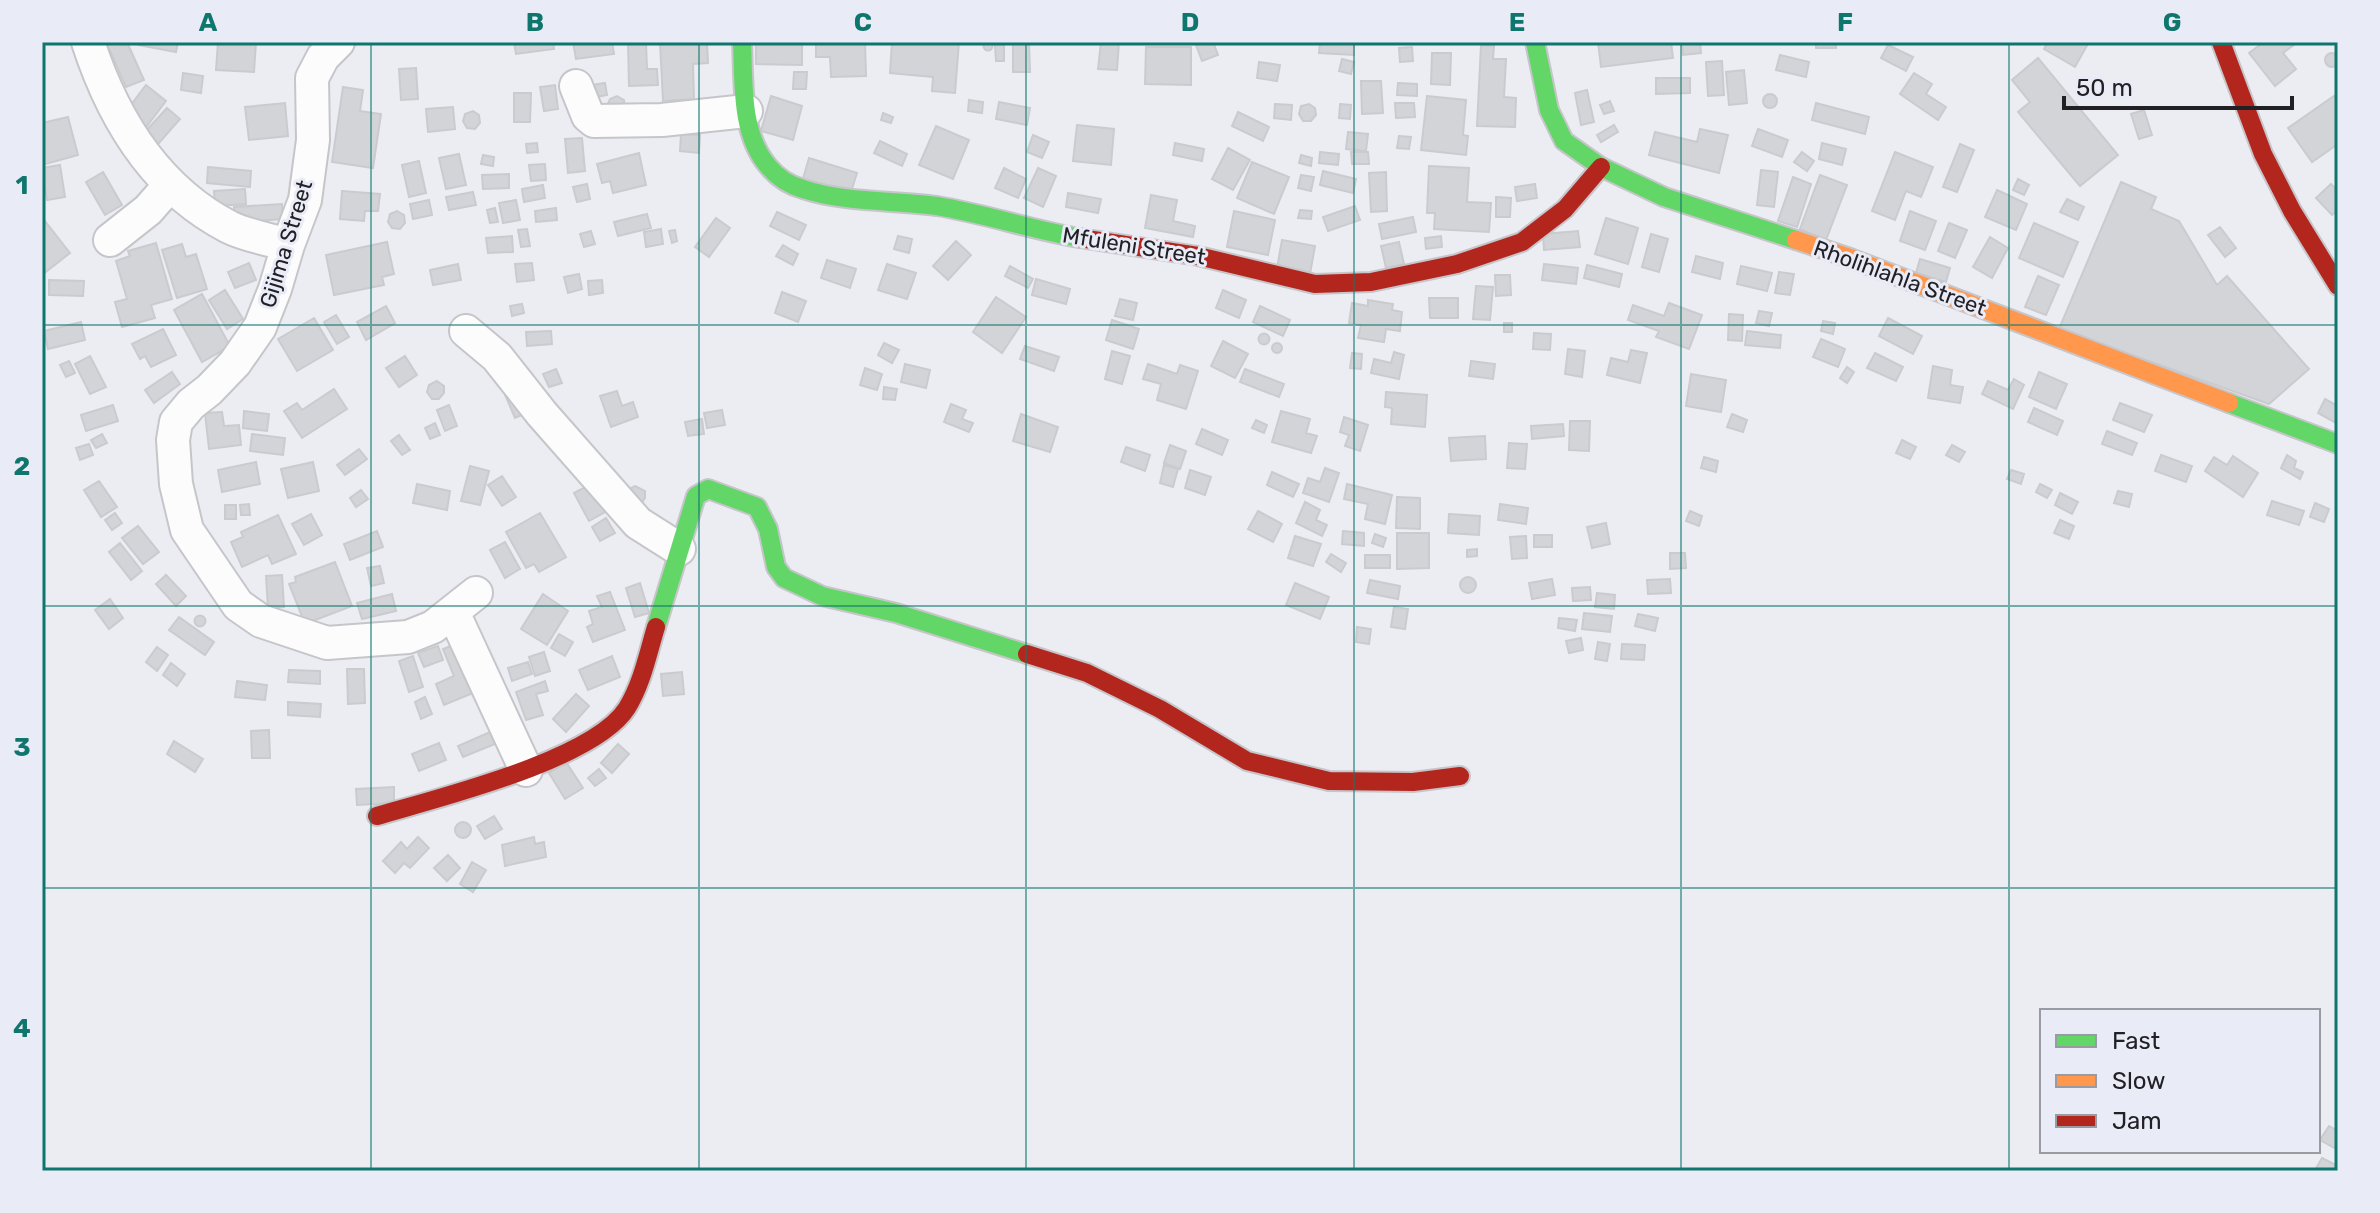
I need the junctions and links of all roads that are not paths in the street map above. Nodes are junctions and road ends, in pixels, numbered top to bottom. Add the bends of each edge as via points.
1 (88, 42) edge
2 (338, 42) edge
3 (742, 42) edge
4 (1535, 42) edge
5 (2221, 42) edge
6 (576, 86) dead end
7 (746, 111) junction
8 (1601, 167) junction
9 (170, 185) junction
10 (110, 240) dead end
11 (288, 245) junction
12 (2338, 286) edge
13 (466, 331) dead end
14 (2338, 444) edge
15 (679, 549) junction
16 (526, 770) junction
17 (1460, 776) dead end
18 (377, 816) dead end

1 - 9 street via 116,112
2 - 11 street, Gijima Street via 312,78 313,140 305,200
3 - 7 street, Mfuleni Street
4 - 8 street, Rholihlahla Street via 1549,110 1564,141
5 - 12 street via 2263,154
6 - 7 street via 594,121
7 - 8 street, Mfuleni Street via 769,169 806,189 990,215 1060,234 1332,285 1437,268 1520,244 1588,186
8 - 14 street, Rholihlahla Street via 1664,197 1850,258
9 - 10 street
9 - 11 street via 196,208 232,228
11 - 16 street, Gijima Street via 260,327 235,363 176,422 176,484 187,530 238,605 261,621 327,643 408,637 433,627 465,603
13 - 15 street via 497,357 638,523
15 - 16 street via 627,708 597,736
15 - 17 street via 696,496 708,489 757,507 784,578 822,596 896,613 1087,673 1247,761 1329,781 1413,782
16 - 18 street

